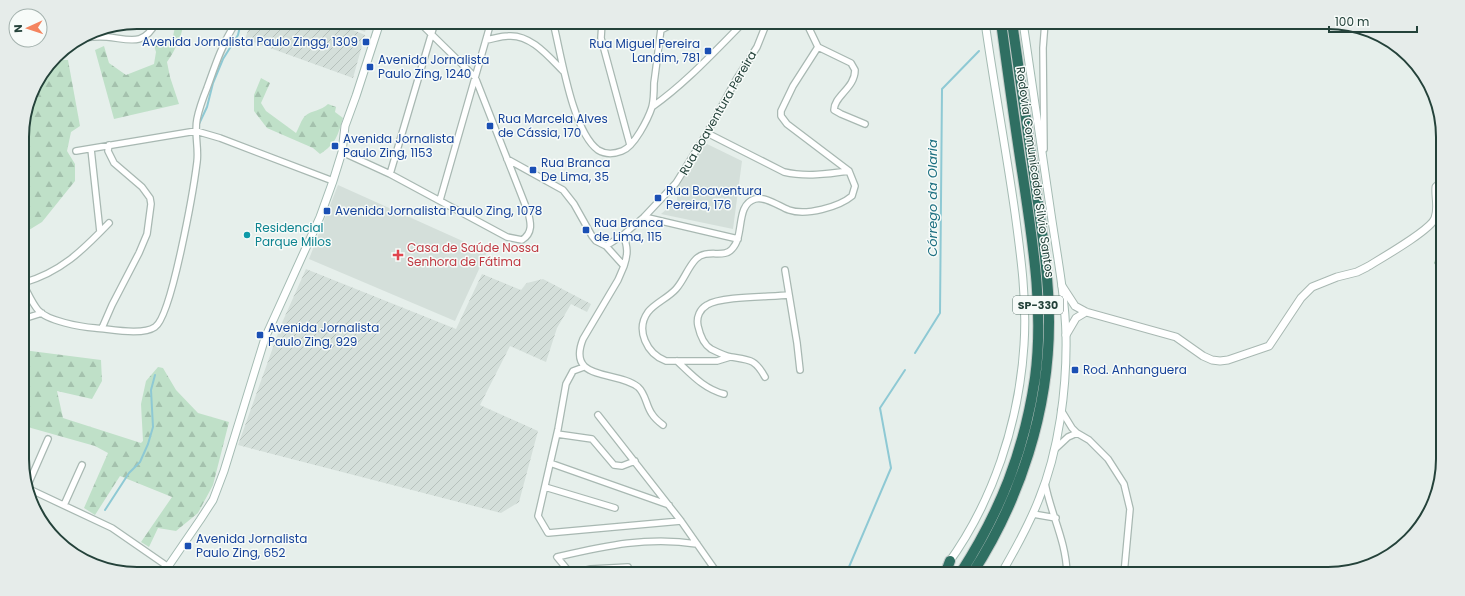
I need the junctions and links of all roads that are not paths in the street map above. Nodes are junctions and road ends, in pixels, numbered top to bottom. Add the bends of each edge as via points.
1 (152, 29) edge
2 (232, 29) edge
3 (378, 29) edge
4 (427, 29) edge
5 (434, 29) edge
6 (489, 29) edge
7 (555, 29) edge
8 (602, 29) edge
9 (737, 29) edge
10 (764, 29) edge
11 (810, 29) edge
12 (987, 29) edge
13 (1002, 29) edge
14 (1013, 29) edge
15 (1024, 29) edge
16 (1044, 29) edge
17 (661, 30) edge
18 (432, 34) junction
19 (97, 36) edge
20 (486, 40) junction
21 (818, 46) junction
22 (564, 72) junction
23 (475, 77) junction
24 (652, 107) junction
25 (865, 124) dead end
26 (196, 131) junction
27 (707, 133) junction
28 (109, 145) junction
29 (630, 145) junction
30 (91, 149) junction
31 (76, 151) dead end
32 (342, 152) junction
33 (506, 159) junction
34 (1044, 164) junction
35 (849, 171) junction
36 (390, 174) junction
37 (333, 181) junction
38 (440, 200) junction
39 (1436, 214) edge
40 (644, 217) junction
41 (109, 223) dead end
42 (100, 232) junction
43 (623, 235) junction
44 (738, 239) junction
45 (606, 246) junction
46 (624, 266) junction
47 (784, 270) dead end
48 (29, 282) edge
49 (1062, 286) junction
50 (29, 294) edge
51 (789, 296) junction
52 (1086, 312) junction
53 (42, 313) junction
54 (29, 317) edge
55 (102, 328) junction
56 (1066, 335) junction
57 (730, 357) junction
58 (677, 361) junction
59 (584, 367) junction
60 (800, 370) dead end
61 (765, 377) dead end
62 (724, 394) dead end
63 (1061, 410) junction
64 (598, 415) dead end
65 (663, 425) dead end
66 (1078, 433) junction
67 (557, 434) junction
68 (48, 439) dead end
69 (1054, 450) junction
70 (635, 461) junction
71 (550, 463) junction
72 (82, 464) dead end
73 (31, 478) edge
74 (1045, 483) junction
75 (544, 488) junction
76 (34, 490) edge
77 (64, 505) junction
78 (669, 505) junction
79 (615, 508) dead end
80 (1033, 514) junction
81 (1056, 518) junction
82 (681, 521) junction
83 (697, 544) junction
84 (950, 561) junction
85 (168, 566) joint
86 (565, 567) edge
87 (713, 567) edge
88 (945, 567) edge
89 (948, 567) edge
90 (964, 567) edge
91 (976, 567) edge
92 (1004, 567) edge
93 (1067, 567) edge
94 (1125, 567) edge

1 - 19 street via 140,39
2 - 26 street via 220,51 200,106
3 - 32 main road via 350,112 350,128 343,140
4 - 18 street
5 - 18 street
6 - 20 street
7 - 22 street
8 - 29 street via 601,38
9 - 24 street via 687,79
10 - 27 street, Rua Boaventura Pereira via 757,47
11 - 21 street
12 - 84 main road via 1019,243 1024,294 1024,345 1015,411 993,483 963,543
13 - 90 highway, Rodovia Comunicador Silvio Santos / SP-330 via 1036,264 1037,354 1029,410 1008,484 987,530
14 - 91 highway, Rodovia Comunicador Silvio Santos / SP-330 via 1045,257 1048,347 1039,413 1023,471 1002,522
15 - 34 main road
16 - 34 street
17 - 24 street
18 - 23 street
18 - 36 street
20 - 22 street via 508,36 525,39 534,43
20 - 23 street
21 - 25 street via 854,67 854,81 834,108 836,112
21 - 35 street via 793,86 781,116 787,124
22 - 29 street via 581,124 593,144 608,154 626,150
23 - 33 street
23 - 38 street
24 - 29 street via 643,127
26 - 28 street
26 - 37 street
26 - 55 street via 197,160 187,222 166,306 159,322 156,327 141,331
27 - 35 street via 784,172 807,174
27 - 40 street, Rua Boaventura Pereira via 676,183
28 - 30 street
28 - 55 street via 108,151 114,163 142,187 151,204 147,234
30 - 31 street
30 - 42 street
32 - 36 street
32 - 37 main road
33 - 38 street via 531,223 526,238 522,240 507,237
33 - 45 street via 563,190 592,236
34 - 49 main road
35 - 44 street via 854,193 842,203 803,213 762,199 750,202 743,210
36 - 38 street
37 - 85 main road via 314,231 266,338 224,471 212,500
39 - 52 main road via 1432,224 1426,229 1367,267 1312,287 1301,298 1269,346 1228,360 1212,360 1176,337
40 - 43 street, Rua Boaventura Pereira
40 - 44 street
41 - 42 street
42 - 48 street via 61,267
43 - 45 street, Rua Boaventura Pereira
43 - 46 street via 628,250
44 - 58 street via 729,252 708,253 696,259 675,291 645,318 643,333 650,351 661,360
45 - 46 street
46 - 59 street via 580,348 580,358
47 - 51 street
49 - 52 main road via 1076,306
49 - 56 main road
50 - 53 street
51 - 57 street via 723,300 702,309 698,320 704,342
51 - 60 street
52 - 56 main road via 1076,318
53 - 54 street
53 - 55 street via 70,324
56 - 63 main road
57 - 58 street via 717,361
57 - 61 street via 754,362
58 - 62 street via 699,381 715,392
59 - 65 street via 639,388 652,414
59 - 67 street via 573,370 566,384
63 - 66 street
63 - 69 main road
64 - 70 street
66 - 69 street via 1068,437
66 - 94 street via 1108,459 1126,491 1130,522
67 - 70 street via 592,439 614,465 622,466
67 - 71 street
68 - 73 street
69 - 74 main road
70 - 78 street
71 - 75 street
71 - 78 street
72 - 77 street
74 - 80 main road
74 - 81 street
75 - 79 street
75 - 82 street via 538,516 548,533
76 - 77 street
77 - 85 street via 112,528
78 - 82 street
80 - 81 street
80 - 92 main road
81 - 93 street
82 - 83 street
83 - 86 street via 678,541 612,545 557,557
83 - 87 street
84 - 88 main road
84 - 89 highway

